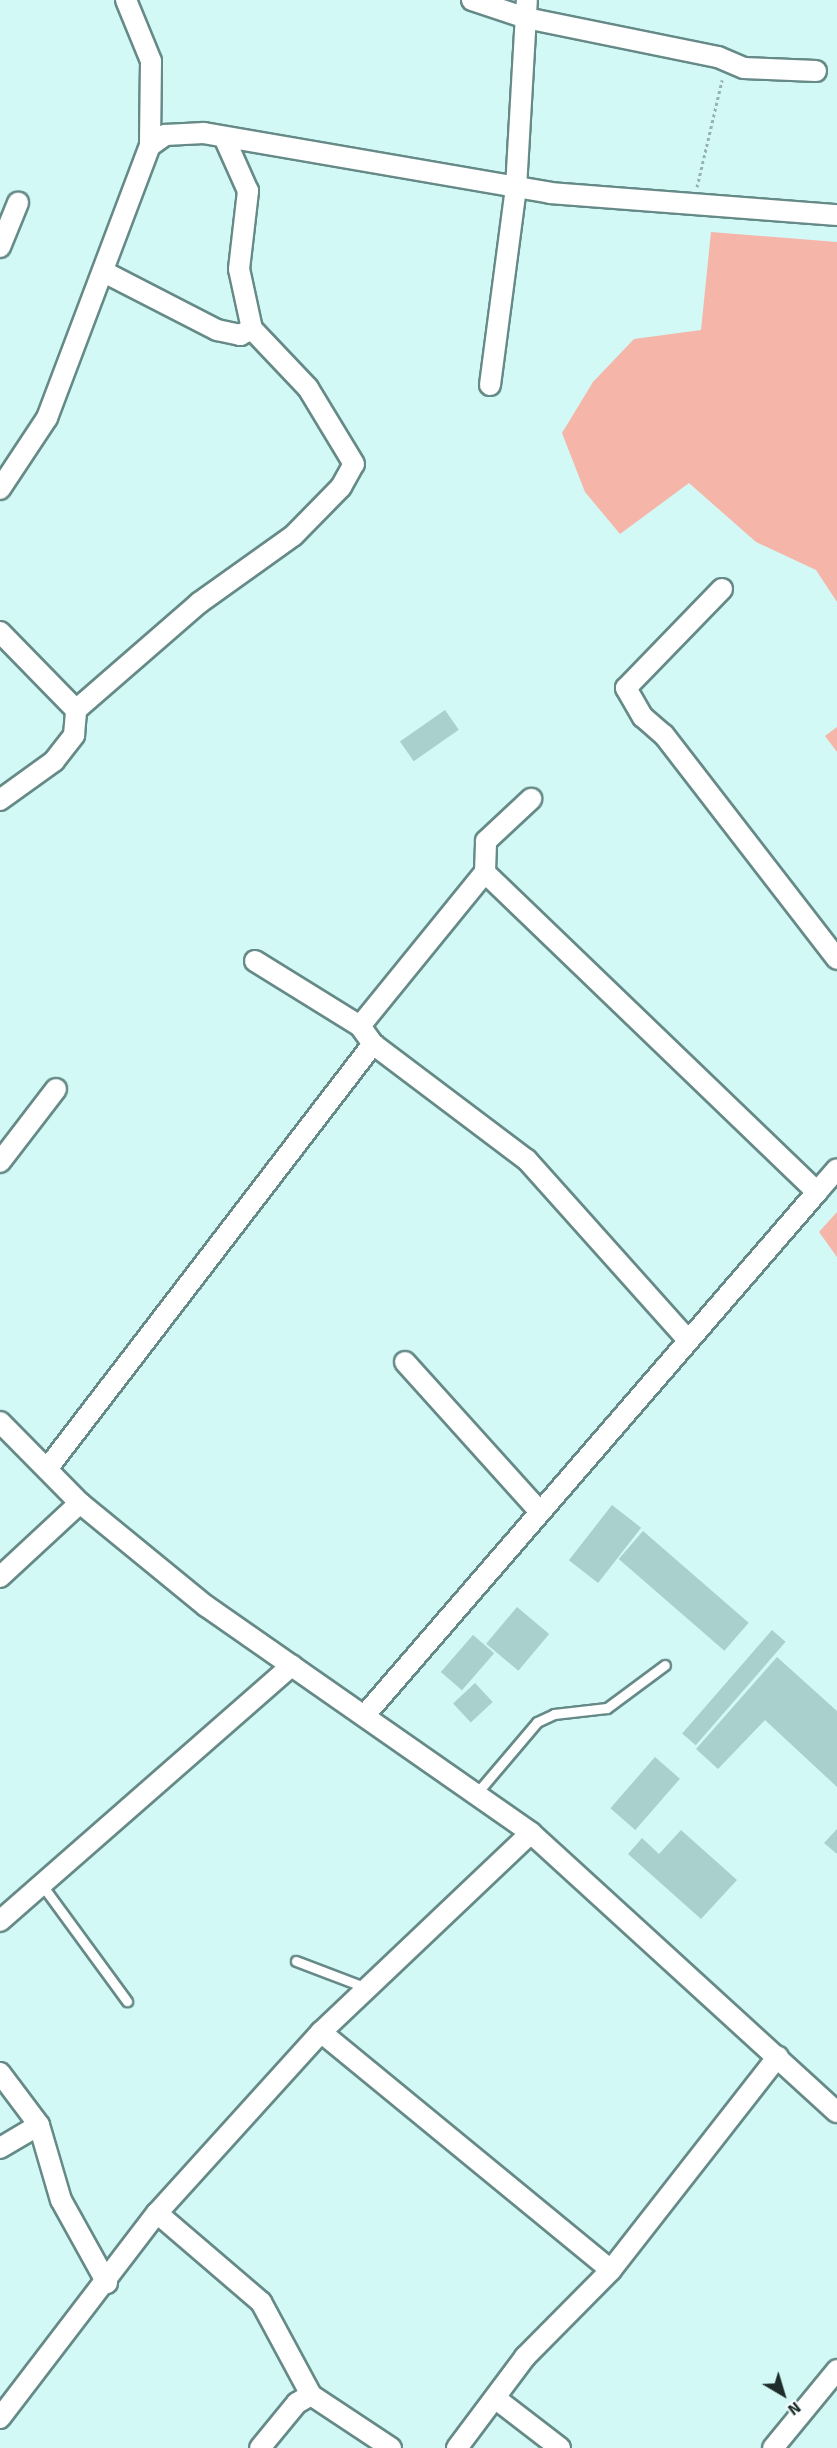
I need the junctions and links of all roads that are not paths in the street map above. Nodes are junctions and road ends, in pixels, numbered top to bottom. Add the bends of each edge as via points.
1 (126, 0) edge
2 (472, 0) edge
3 (526, 9) edge
4 (816, 71) dead end
5 (224, 138) junction
6 (150, 146) junction
7 (516, 188) junction
8 (18, 203) dead end
9 (837, 215) edge
10 (0, 247) edge
11 (106, 273) junction
12 (252, 329) junction
13 (490, 386) dead end
14 (0, 489) edge
15 (722, 589) dead end
16 (0, 632) edge
17 (76, 710) junction
18 (531, 799) dead end
19 (0, 800) edge
20 (485, 872) junction
21 (837, 959) edge
22 (255, 962) dead end
23 (360, 1026) junction
24 (373, 1044) junction
25 (56, 1089) dead end
26 (0, 1162) edge
27 (837, 1169) edge
28 (817, 1192) junction
29 (687, 1339) junction
30 (405, 1362) dead end
31 (0, 1422) edge
32 (47, 1469) junction
33 (80, 1503) junction
34 (539, 1510) junction
35 (0, 1577) edge
36 (292, 1665) junction
37 (665, 1665) dead end
38 (365, 1715) junction
39 (476, 1794) junction
40 (531, 1833) junction
41 (42, 1885) junction
42 (1, 1919) edge
43 (296, 1961) dead end
44 (367, 1989) junction
45 (127, 2001) dead end
46 (321, 2032) junction
47 (778, 2056) junction
48 (0, 2073) edge
49 (837, 2112) edge
50 (39, 2125) junction
51 (0, 2148) edge
52 (158, 2213) junction
53 (611, 2270) junction
54 (107, 2283) junction
55 (837, 2370) edge
56 (311, 2395) junction
57 (495, 2398) junction
58 (0, 2418) edge
59 (260, 2448) edge
60 (392, 2448) edge
61 (457, 2448) edge
62 (560, 2448) edge
63 (773, 2448) edge

1 - 6 street via 151,61
2 - 3 street
3 - 4 street via 728,61 744,69
3 - 7 street
5 - 6 street via 182,133 165,135
5 - 7 street
5 - 12 street via 248,191 239,269
6 - 11 street
7 - 9 street
7 - 13 street
8 - 10 street
11 - 12 street via 217,330 240,335
11 - 14 street via 47,418
12 - 17 street via 308,388 354,464 341,487 293,536 199,603
15 - 21 street via 626,688 643,717 664,735
16 - 17 street
17 - 19 street via 74,735 54,761
18 - 20 street via 486,841
20 - 23 street
20 - 28 street
22 - 23 street
23 - 24 street
24 - 29 street via 527,1160
24 - 32 street
25 - 26 street
27 - 28 street
28 - 29 street
29 - 34 street
30 - 34 street
31 - 32 street
32 - 33 street
33 - 35 street
33 - 36 street via 206,1606
34 - 38 street
36 - 38 street
36 - 41 street
37 - 39 lane via 607,1708 554,1714 537,1722
38 - 39 street
39 - 40 street
40 - 44 street
40 - 47 street
41 - 42 street
41 - 45 lane
43 - 44 lane
44 - 46 street
46 - 52 street
46 - 53 street
47 - 49 street
47 - 53 street
48 - 50 street
50 - 51 street
50 - 54 street via 61,2200
52 - 54 street
52 - 56 street via 261,2302
53 - 57 street via 525,2357
54 - 58 street
55 - 63 street
56 - 59 street via 297,2403
56 - 60 street
57 - 61 street
57 - 62 street

